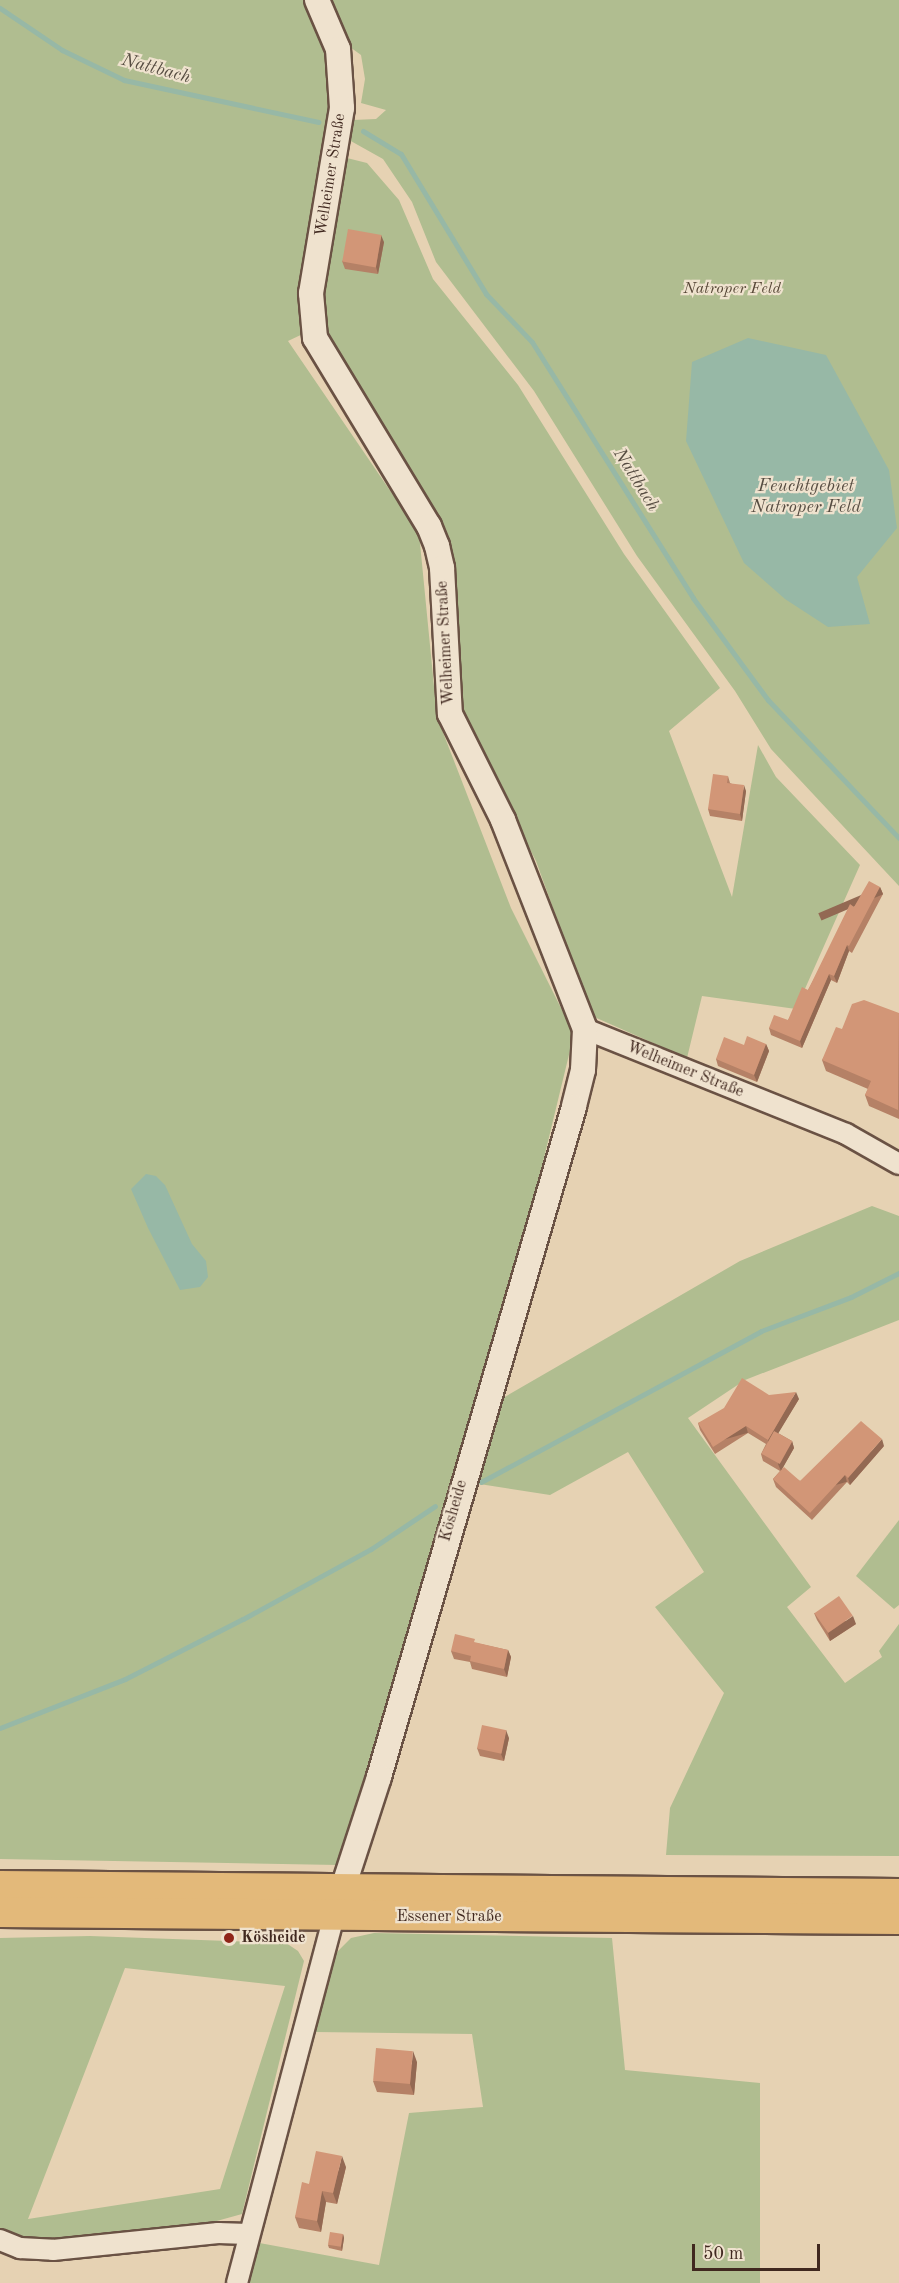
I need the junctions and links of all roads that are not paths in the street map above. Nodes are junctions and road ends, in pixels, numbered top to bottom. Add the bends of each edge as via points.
1 (317, 0) edge
2 (585, 1029) junction
3 (899, 1164) edge
4 (0, 1886) edge
5 (899, 1894) edge
6 (338, 1903) junction
7 (0, 1912) edge
8 (899, 1919) edge
9 (248, 2234) junction
10 (0, 2240) edge
11 (237, 2283) edge

1 - 2 street, Welheimer Straße via 338,49 340,126 311,292 315,338 429,526 443,577 450,714 503,820
2 - 3 street, Welheimer Straße via 846,1134
2 - 6 street, Kösheide via 583,1070 574,1107 379,1777
4 - 6 main road, Essener Straße
5 - 6 main road, Essener Straße
6 - 7 main road, Essener Straße
6 - 8 main road, Essener Straße
6 - 9 street, Kösheide
9 - 10 street via 218,2233 53,2250 20,2248
9 - 11 street, Kösheide

